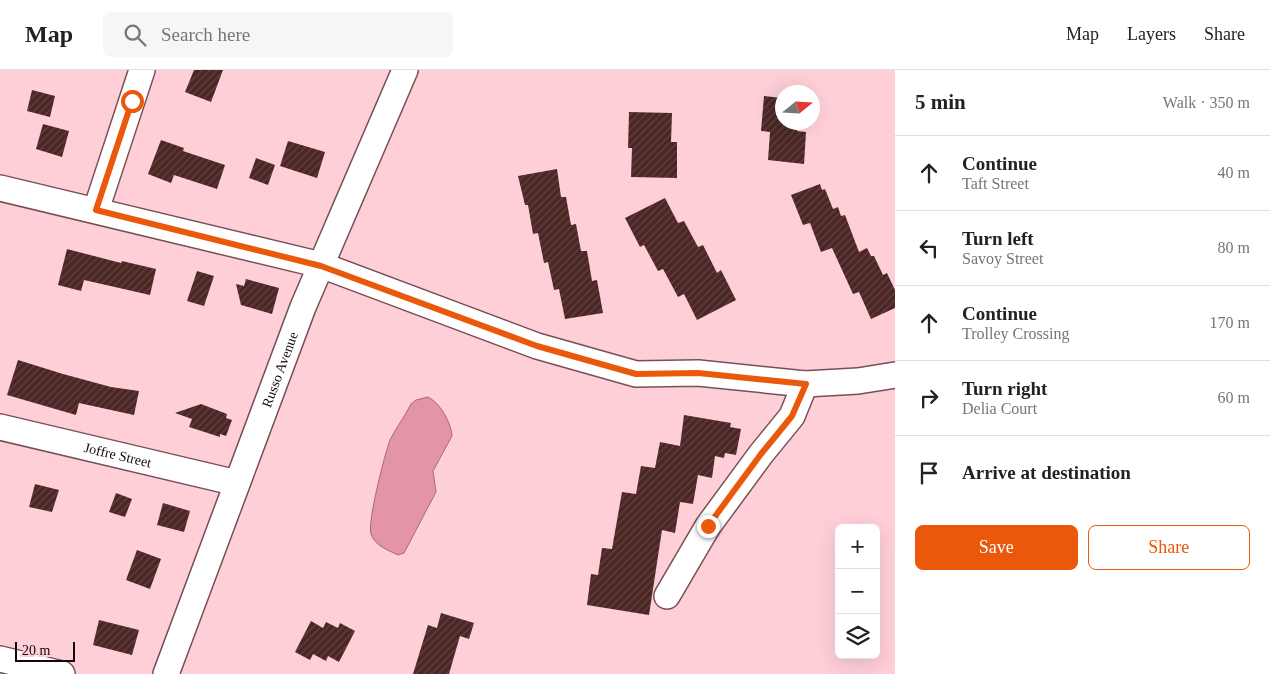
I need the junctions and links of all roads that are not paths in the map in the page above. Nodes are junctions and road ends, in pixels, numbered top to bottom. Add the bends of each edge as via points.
1 (142, 70) edge
2 (405, 70) edge
3 (0, 188) edge
4 (96, 210) junction
5 (321, 266) junction
6 (895, 375) edge
7 (806, 384) junction
8 (0, 427) edge
9 (237, 483) junction
10 (667, 596) dead end
11 (0, 660) edge
12 (62, 674) edge
13 (166, 674) edge

1 - 4 street
2 - 5 street, Russo Avenue
3 - 4 street
4 - 5 street
5 - 7 street via 537,346 636,374 698,373
5 - 9 street, Russo Avenue
6 - 7 street
7 - 10 street via 792,416 708,526
8 - 9 street, Joffre Street
9 - 13 street, Russo Avenue
11 - 12 street

